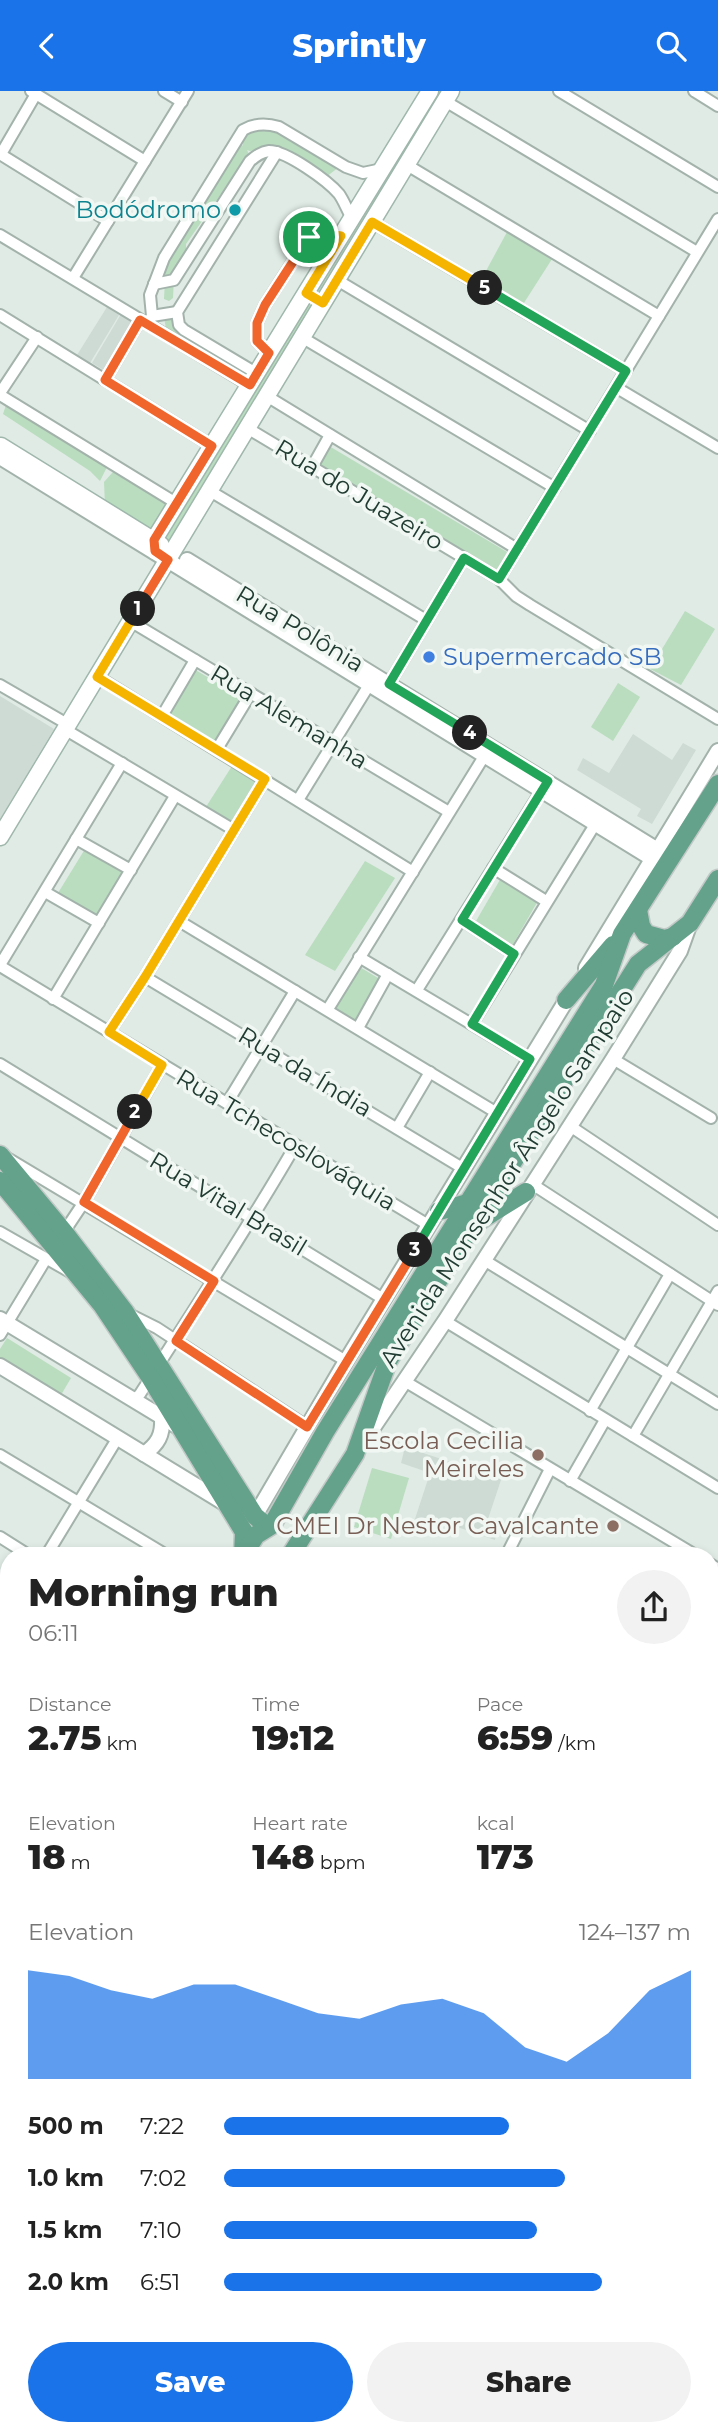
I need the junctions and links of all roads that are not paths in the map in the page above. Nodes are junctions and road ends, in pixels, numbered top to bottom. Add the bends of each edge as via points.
1 (164, 91) edge
2 (188, 91) edge
3 (430, 91) edge
4 (559, 91) edge
5 (694, 91) edge
6 (34, 92) edge
7 (448, 96) edge
8 (182, 102) junction
9 (718, 106) edge
10 (277, 152) junction
11 (0, 154) edge
12 (145, 161) junction
13 (407, 165) junction
14 (382, 169) junction
15 (718, 187) edge
16 (352, 218) junction
17 (718, 219) edge
18 (108, 221) junction
19 (372, 222) junction
20 (0, 235) edge
21 (341, 236) junction
22 (697, 252) junction
23 (73, 278) junction
24 (337, 280) junction
25 (154, 284) junction
26 (306, 293) junction
27 (323, 303) junction
28 (177, 312) junction
29 (0, 315) edge
30 (659, 316) junction
31 (146, 320) junction
32 (37, 337) junction
33 (303, 338) junction
34 (269, 353) junction
35 (626, 371) junction
36 (253, 379) junction
37 (105, 380) junction
38 (617, 388) junction
39 (0, 394) edge
40 (265, 395) junction
41 (247, 428) junction
42 (590, 431) junction
43 (330, 435) junction
44 (212, 446) junction
45 (718, 448) edge
46 (0, 449) edge
47 (313, 467) junction
48 (555, 488) junction
49 (210, 491) junction
50 (176, 503) junction
51 (517, 549) junction
52 (162, 551) junction
53 (464, 558) junction
54 (499, 579) junction
55 (426, 620) junction
56 (130, 621) junction
57 (195, 660) junction
58 (97, 677) junction
59 (389, 684) junction
60 (0, 685) edge
61 (369, 685) junction
62 (251, 693) junction
63 (162, 716) junction
64 (718, 719) edge
65 (68, 727) junction
66 (332, 743) junction
67 (216, 749) junction
68 (487, 751) junction
69 (718, 751) edge
70 (122, 763) junction
71 (265, 779) junction
72 (718, 784) edge
73 (545, 786) junction
74 (176, 796) junction
75 (298, 800) junction
76 (710, 809) edge
77 (449, 812) junction
78 (598, 819) junction
79 (234, 830) junction
80 (0, 837) edge
81 (76, 839) junction
82 (662, 858) junction
83 (493, 868) junction
84 (131, 870) junction
85 (413, 872) junction
86 (715, 889) edge
87 (44, 892) junction
88 (546, 901) junction
89 (638, 910) junction
90 (462, 920) junction
91 (179, 921) junction
92 (99, 923) junction
93 (690, 923) junction
94 (622, 934) junction
95 (673, 937) junction
96 (514, 954) junction
97 (359, 957) junction
98 (0, 965) edge
99 (388, 974) junction
100 (145, 977) junction
101 (417, 990) junction
102 (295, 991) junction
103 (53, 999) junction
104 (566, 1000) junction
105 (328, 1009) junction
106 (472, 1024) junction
107 (358, 1028) junction
108 (109, 1032) junction
109 (261, 1046) junction
110 (530, 1059) junction
111 (613, 1059) junction
112 (0, 1064) edge
113 (162, 1065) junction
114 (430, 1072) junction
115 (227, 1103) junction
116 (497, 1113) junction
117 (711, 1118) dead end
118 (570, 1126) junction
119 (397, 1128) junction
120 (121, 1138) junction
121 (295, 1146) junction
122 (0, 1155) edge
123 (464, 1169) junction
124 (0, 1181) edge
125 (529, 1188) junction
126 (84, 1202) junction
127 (468, 1203) junction
128 (253, 1218) junction
129 (434, 1218) junction
130 (473, 1225) junction
131 (718, 1225) edge
132 (64, 1231) junction
133 (0, 1232) edge
134 (46, 1259) junction
135 (484, 1260) junction
136 (670, 1274) junction
137 (81, 1278) junction
138 (214, 1281) junction
139 (716, 1299) edge
140 (385, 1300) junction
141 (125, 1312) junction
142 (445, 1321) junction
143 (2, 1326) edge
144 (176, 1341) junction
145 (627, 1348) junction
146 (346, 1361) junction
147 (0, 1366) edge
148 (155, 1371) junction
149 (670, 1374) junction
150 (406, 1382) junction
151 (134, 1400) junction
152 (718, 1404) edge
153 (590, 1411) junction
154 (162, 1418) junction
155 (605, 1420) junction
156 (307, 1427) junction
157 (181, 1429) junction
158 (633, 1436) junction
159 (117, 1439) junction
160 (144, 1454) junction
161 (355, 1454) junction
162 (0, 1455) edge
163 (550, 1469) junction
164 (570, 1481) junction
165 (718, 1488) edge
166 (79, 1503) junction
167 (229, 1506) junction
168 (264, 1523) junction
169 (0, 1537) edge
170 (16, 1547) edge
171 (52, 1547) edge
172 (153, 1547) edge
173 (243, 1547) edge
174 (249, 1547) edge
175 (286, 1547) edge
176 (295, 1547) edge
177 (511, 1547) edge
178 (682, 1547) edge

1 - 8 street
2 - 8 street
3 - 14 main road
4 - 15 street
5 - 9 street
6 - 11 street
6 - 12 street
7 - 13 main road
7 - 22 street
8 - 12 street
10 - 16 street via 328,184
10 - 25 street via 264,152 250,161 179,275
10 - 28 street
11 - 18 street
12 - 18 street
13 - 19 main road
13 - 30 street
14 - 16 main road
14 - 25 street via 356,171 279,127 249,127 238,136 164,258
16 - 21 main road
17 - 22 street
18 - 23 street
19 - 24 main road
19 - 35 street
20 - 23 street
21 - 26 main road
21 - 34 street via 322,233 309,237 294,257 257,323 257,341
22 - 30 street
23 - 31 street
24 - 27 main road
24 - 42 street
25 - 31 street
26 - 27 street
26 - 34 main road
27 - 33 main road
28 - 31 street
28 - 36 street via 179,325 186,332
29 - 32 street
30 - 35 street
31 - 36 street
31 - 37 street
32 - 37 street
32 - 39 street
33 - 40 main road
33 - 48 street
34 - 36 main road
35 - 38 street
36 - 44 main road
37 - 44 street
38 - 42 street
38 - 45 street
39 - 50 street
40 - 41 main road
40 - 43 street, Rua do Juazeiro
41 - 47 street, Rua do Juazeiro
41 - 49 main road
42 - 48 street
43 - 47 street
43 - 51 street, Rua do Juazeiro
44 - 50 main road
46 - 52 main road, Rua Polônia
47 - 53 street, Rua do Juazeiro
48 - 51 street
49 - 52 main road
49 - 55 street
50 - 52 main road
51 - 54 street
52 - 56 main road
52 - 59 street, Rua Polônia
52 - 61 street, Rua Polônia
53 - 54 street, Rua do Juazeiro
53 - 55 street
54 - 64 street, Rua do Juazeiro via 530,605
55 - 59 street
56 - 57 street, Rua Alemanha
56 - 58 main road
57 - 62 street, Rua Alemanha
57 - 63 street
58 - 63 street
58 - 65 main road
59 - 68 street, Rua Polônia
60 - 65 street
61 - 66 street
61 - 68 street, Rua Polônia
62 - 66 street, Rua Alemanha
62 - 67 street
63 - 67 street
65 - 70 street
65 - 80 main road
66 - 75 street
66 - 77 street, Rua Alemanha
67 - 71 street
68 - 73 street, Rua Polônia
68 - 77 street
69 - 82 street, Avenida Monsenhor Ângelo Sampaio
70 - 74 street
70 - 81 street
71 - 75 street
71 - 79 street
72 - 76 main road, Avenida Monsenhor Ângelo Sampaio
73 - 78 street, Rua Polônia
73 - 83 street
74 - 79 street
74 - 84 street
75 - 85 street
76 - 82 main road, Avenida Monsenhor Ângelo Sampaio
77 - 85 street
78 - 82 street, Rua Polônia
78 - 88 street
79 - 91 street
81 - 84 street
81 - 87 street
82 - 89 main road, Avenida Monsenhor Ângelo Sampaio
82 - 104 street, Avenida Monsenhor Ângelo Sampaio
83 - 88 street
83 - 90 street
84 - 92 street
85 - 97 street
86 - 93 main road, Avenida Monsenhor Ângelo Sampaio
87 - 92 street
87 - 98 street
88 - 96 street
89 - 94 main road, Avenida Monsenhor Ângelo Sampaio
89 - 95 main road via 646,934
90 - 96 street
90 - 101 street
91 - 100 street
91 - 102 street
92 - 103 street
93 - 95 main road, Avenida Monsenhor Ângelo Sampaio
93 - 111 street, Avenida Monsenhor Ângelo Sampaio via 674,960
94 - 104 main road
94 - 127 main road, Avenida Monsenhor Ângelo Sampaio via 604,985
95 - 130 main road, Avenida Monsenhor Ângelo Sampaio via 638,964
96 - 106 street
97 - 99 street
97 - 105 street
98 - 103 street, Rua Tchecoslováquia
99 - 101 street
99 - 107 street
100 - 108 street
100 - 109 street, Rua da Índia
101 - 106 street
102 - 105 street
102 - 109 street
103 - 108 street, Rua Tchecoslováquia
104 - 110 street, Avenida Monsenhor Ângelo Sampaio
105 - 107 street
106 - 110 street
107 - 114 street
108 - 113 street, Rua Tchecoslováquia
109 - 115 street
109 - 119 street, Rua da Índia
110 - 116 street, Avenida Monsenhor Ângelo Sampaio
111 - 117 street
111 - 118 street, Avenida Monsenhor Ângelo Sampaio
112 - 120 street, Rua Vital Brasil
113 - 115 street, Rua Tchecoslováquia
113 - 120 street
114 - 116 street
114 - 119 street
115 - 121 street, Rua Tchecoslováquia
116 - 123 street, Avenida Monsenhor Ângelo Sampaio
118 - 125 street, Avenida Monsenhor Ângelo Sampaio
118 - 131 street
119 - 123 street, Rua da Índia
120 - 126 street
120 - 128 street, Rua Vital Brasil
121 - 128 street
121 - 129 street, Rua Tchecoslováquia
122 - 126 street
122 - 132 main road
123 - 129 street, Avenida Monsenhor Ângelo Sampaio
124 - 137 main road
125 - 130 main road
125 - 135 street, Avenida Monsenhor Ângelo Sampaio
125 - 136 street
126 - 132 street
126 - 138 street
127 - 129 main road
127 - 168 main road, Avenida Monsenhor Ângelo Sampaio
128 - 138 street
128 - 140 street, Rua Vital Brasil
129 - 140 street, Avenida Monsenhor Ângelo Sampaio
130 - 161 main road, Avenida Monsenhor Ângelo Sampaio via 388,1361
132 - 141 main road
133 - 134 street
134 - 137 street
134 - 143 street
135 - 142 street, Avenida Monsenhor Ângelo Sampaio
135 - 145 street
136 - 139 street
136 - 145 street
137 - 148 main road
138 - 144 street
138 - 146 street
139 - 149 street
140 - 146 street, Avenida Monsenhor Ângelo Sampaio
141 - 144 street
141 - 148 main road
142 - 150 street, Avenida Monsenhor Ângelo Sampaio
142 - 153 street
143 - 151 street
144 - 148 street
144 - 156 street
145 - 149 street
145 - 153 street
146 - 156 street, Avenida Monsenhor Ângelo Sampaio
147 - 159 street
148 - 151 street
148 - 157 main road
148 - 168 main road
149 - 152 street
149 - 158 street
150 - 161 street, Avenida Monsenhor Ângelo Sampaio
150 - 163 street
151 - 154 street
153 - 155 street
154 - 157 street
154 - 160 street via 160,1438
155 - 158 street
155 - 164 street
156 - 168 street, Avenida Monsenhor Ângelo Sampaio
157 - 167 main road
158 - 165 street
159 - 160 street
159 - 166 street
160 - 167 street
161 - 176 main road, Avenida Monsenhor Ângelo Sampaio
162 - 166 street
163 - 164 street
163 - 177 street
164 - 178 street
166 - 171 street
166 - 172 street
167 - 173 main road via 244,1532
168 - 174 main road, Avenida Monsenhor Ângelo Sampaio
168 - 175 main road via 282,1536
169 - 170 street

